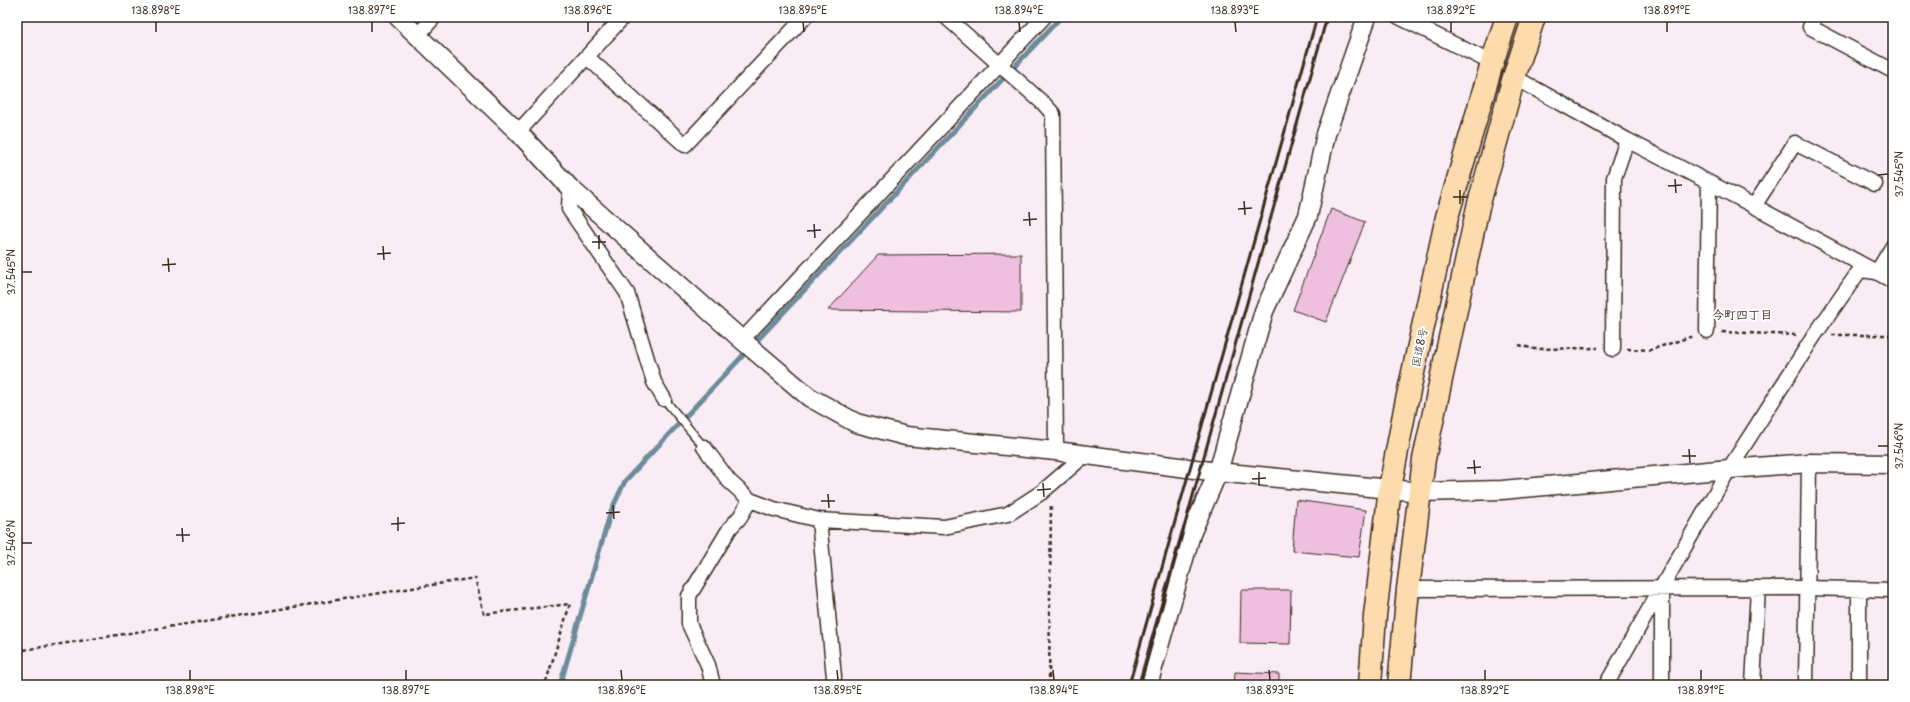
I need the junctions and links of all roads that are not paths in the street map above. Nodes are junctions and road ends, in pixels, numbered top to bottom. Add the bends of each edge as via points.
1 (398, 17) edge
2 (434, 17) edge
3 (623, 17) edge
4 (805, 17) edge
5 (946, 17) edge
6 (1044, 17) edge
7 (1368, 17) edge
8 (1399, 17) edge
9 (1508, 17) edge
10 (1534, 17) edge
11 (1815, 17) edge
12 (418, 36) junction
13 (587, 57) junction
14 (1492, 63) junction
15 (998, 64) junction
16 (1893, 71) edge
17 (1514, 77) junction
18 (518, 132) junction
19 (1627, 140) junction
20 (1709, 182) junction
21 (1875, 184) dead end
22 (570, 188) junction
23 (1754, 206) junction
24 (1893, 246) edge
25 (1877, 272) junction
26 (1893, 281) edge
27 (1707, 331) dead end
28 (742, 340) junction
29 (1613, 349) dead end
30 (664, 399) joint
31 (704, 447) joint
32 (1056, 451) junction
33 (1085, 455) junction
34 (1808, 463) junction
35 (1893, 464) edge
36 (1729, 468) junction
37 (1218, 472) junction
38 (1390, 488) junction
39 (1420, 492) junction
40 (750, 500) junction
41 (819, 520) junction
42 (1662, 588) junction
43 (1758, 588) junction
44 (1806, 588) junction
45 (1408, 589) junction
46 (1859, 589) junction
47 (1893, 590) edge
48 (713, 685) edge
49 (833, 685) edge
50 (1148, 685) edge
51 (1370, 685) edge
52 (1399, 685) edge
53 (1606, 685) edge
54 (1662, 685) edge
55 (1753, 685) edge
56 (1806, 685) edge
57 (1859, 685) edge

1 - 12 street
2 - 12 street
3 - 13 street
4 - 13 street via 685,145
5 - 15 street
6 - 15 street
7 - 37 street via 1326,134 1308,216 1264,311
8 - 14 street
9 - 14 highway, 国道8号
10 - 17 highway
11 - 16 street via 1810,27
12 - 18 street
13 - 18 street
14 - 38 highway, 国道8号 via 1448,217
15 - 28 street
15 - 32 street via 1053,114
17 - 19 street
17 - 39 highway via 1478,207 1424,459
18 - 22 street
19 - 20 street
19 - 29 street via 1614,178
20 - 23 street
20 - 27 street
21 - 23 street via 1795,143
22 - 28 street
22 - 30 street via 569,209 627,293 654,382
23 - 25 street
24 - 25 street
25 - 26 street
25 - 36 street via 1860,270
28 - 32 street via 809,397 856,424 906,436
30 - 31 lane
31 - 40 street via 728,481
32 - 33 street
33 - 37 street
33 - 41 street via 1042,492 1008,514 944,527
34 - 35 street
34 - 36 street
34 - 44 street
36 - 39 street via 1502,490
36 - 42 street
37 - 38 street
37 - 50 street via 1191,534
38 - 39 street
38 - 51 highway, 国道8号
39 - 45 highway
40 - 41 street
40 - 48 street via 689,596 689,624 708,665
41 - 49 street
42 - 43 street
42 - 45 street
42 - 53 street
42 - 54 street
43 - 44 street
43 - 55 street
44 - 46 street
44 - 56 street
45 - 52 highway
46 - 47 street
46 - 57 street

